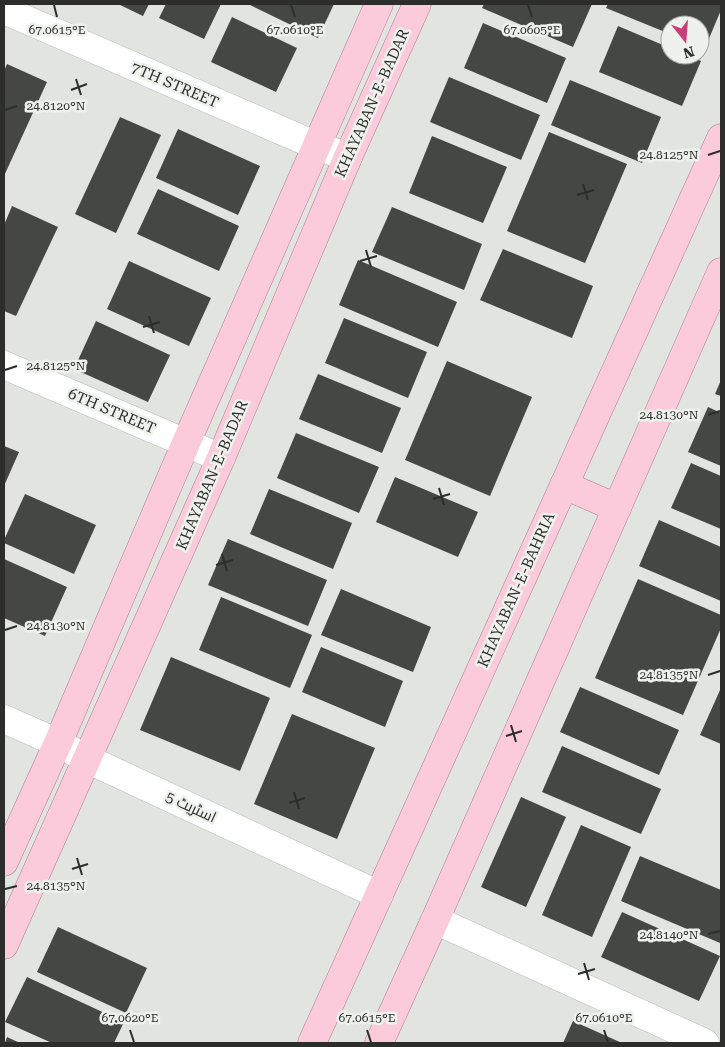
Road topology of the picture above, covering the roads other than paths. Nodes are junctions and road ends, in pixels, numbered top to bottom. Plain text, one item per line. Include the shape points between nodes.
1 (379, 4) edge
2 (417, 4) edge
3 (4, 10) edge
4 (721, 138) edge
5 (317, 146) junction
6 (348, 157) junction
7 (721, 272) edge
8 (4, 364) edge
9 (186, 443) junction
10 (221, 458) junction
11 (564, 485) junction
12 (617, 508) junction
13 (4, 719) edge
14 (58, 743) junction
15 (88, 759) junction
16 (4, 862) edge
17 (378, 895) junction
18 (435, 920) junction
19 (4, 945) edge
20 (312, 1043) edge
21 (379, 1043) edge
22 (705, 1043) edge

1 - 5 main road
2 - 6 main road, KHAYABAN-E-BADAR
3 - 5 street, 7TH STREET
4 - 11 main road, KHAYABAN-E-BAHRIA
5 - 6 street, 7TH STREET
5 - 9 main road
6 - 10 main road, KHAYABAN-E-BADAR
7 - 12 main road
8 - 9 street, 6TH STREET
9 - 10 street, 6TH STREET
9 - 14 main road
10 - 15 main road, KHAYABAN-E-BADAR
11 - 12 main road
11 - 17 main road, KHAYABAN-E-BAHRIA
12 - 18 main road
13 - 14 street, اسٹریٹ 5
14 - 15 street, اسٹریٹ 5
14 - 16 main road
15 - 17 street, اسٹریٹ 5
15 - 19 main road, KHAYABAN-E-BADAR
17 - 20 main road, KHAYABAN-E-BAHRIA
18 - 21 main road
18 - 22 street

